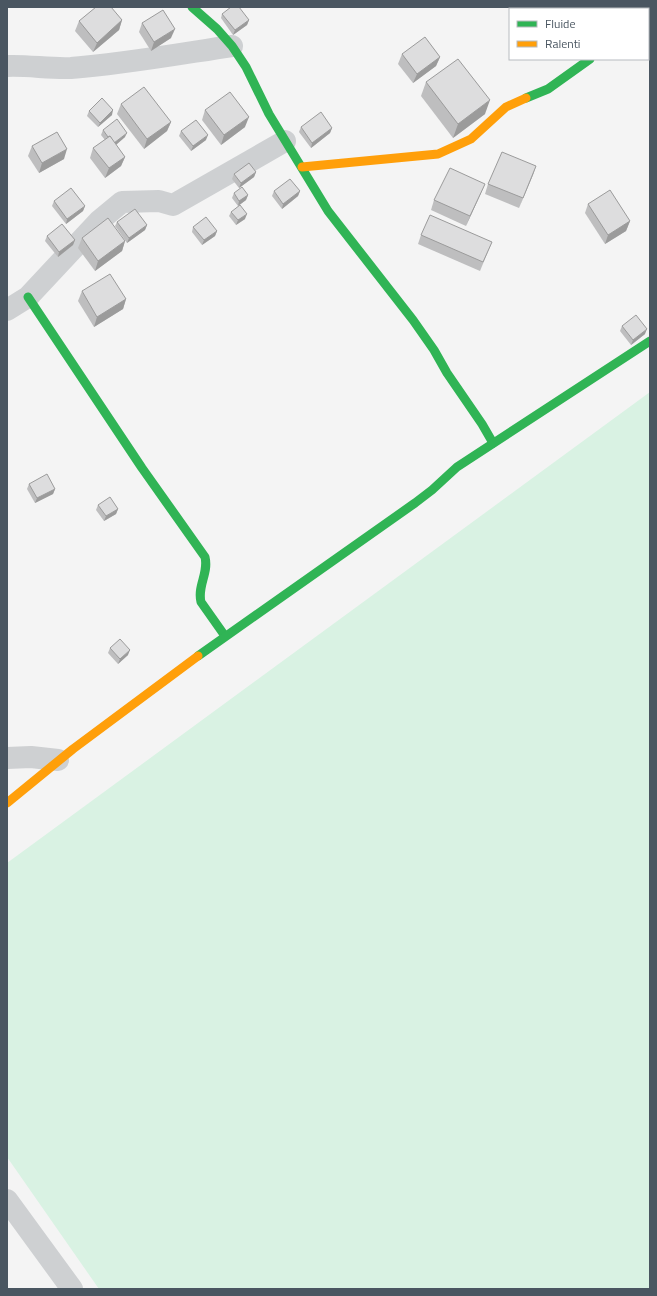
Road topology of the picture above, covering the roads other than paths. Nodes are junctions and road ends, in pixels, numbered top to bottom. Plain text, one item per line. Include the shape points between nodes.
1 (192, 7) edge
2 (232, 46) junction
3 (589, 60) edge
4 (7, 66) edge
5 (285, 141) junction
6 (302, 168) junction
7 (28, 297) junction
8 (7, 310) edge
9 (650, 342) edge
10 (493, 443) junction
11 (225, 636) junction
12 (7, 758) edge
13 (58, 760) junction
14 (7, 803) edge
15 (7, 1200) edge
16 (72, 1289) edge

1 - 2 street
2 - 4 street via 70,68
2 - 5 street
3 - 6 street via 548,89 506,108 471,139 438,154
5 - 6 street
5 - 7 street via 172,205 159,201 122,202 99,221
6 - 10 street via 328,211 434,350
7 - 8 street
7 - 11 street via 205,557 208,567 199,596
9 - 10 street
10 - 11 street via 457,467 432,490 347,552
11 - 13 street
12 - 13 street
13 - 14 street
15 - 16 street

